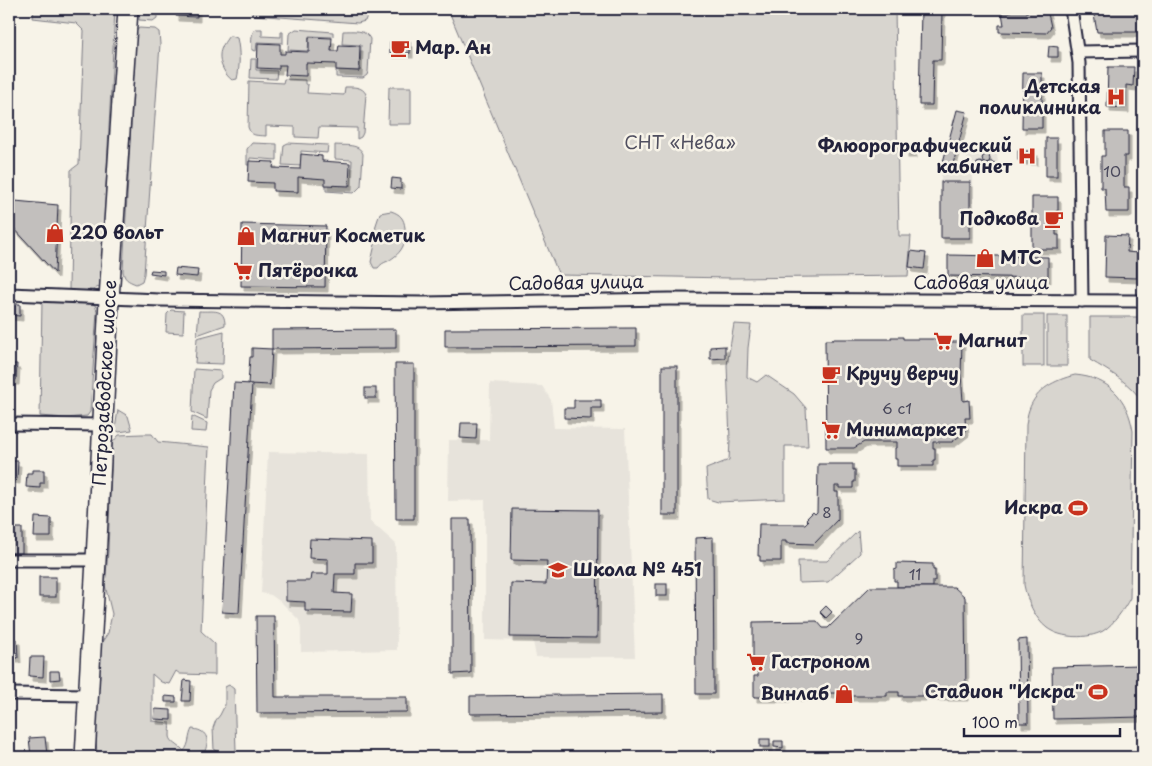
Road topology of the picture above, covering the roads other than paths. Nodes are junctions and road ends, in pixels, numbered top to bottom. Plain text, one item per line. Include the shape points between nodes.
1 (128, 9) edge
2 (1071, 9) edge
3 (1143, 50) edge
4 (1078, 52) junction
5 (9, 294) edge
6 (109, 299) junction
7 (1082, 301) junction
8 (1143, 301) edge
9 (9, 424) edge
10 (103, 424) junction
11 (9, 560) edge
12 (96, 560) junction
13 (9, 694) edge
14 (88, 695) junction
15 (85, 757) edge

1 - 6 main road, Петрозаводское шоссе
2 - 4 street
3 - 4 street
4 - 7 street
5 - 6 street, Садовая улица
6 - 7 street, Садовая улица via 422,303 669,299
6 - 10 main road, Петрозаводское шоссе
7 - 8 street, Садовая улица
9 - 10 street
10 - 12 main road, Петрозаводское шоссе
11 - 12 street
12 - 14 main road, Петрозаводское шоссе
13 - 14 street
14 - 15 main road, Петрозаводское шоссе

